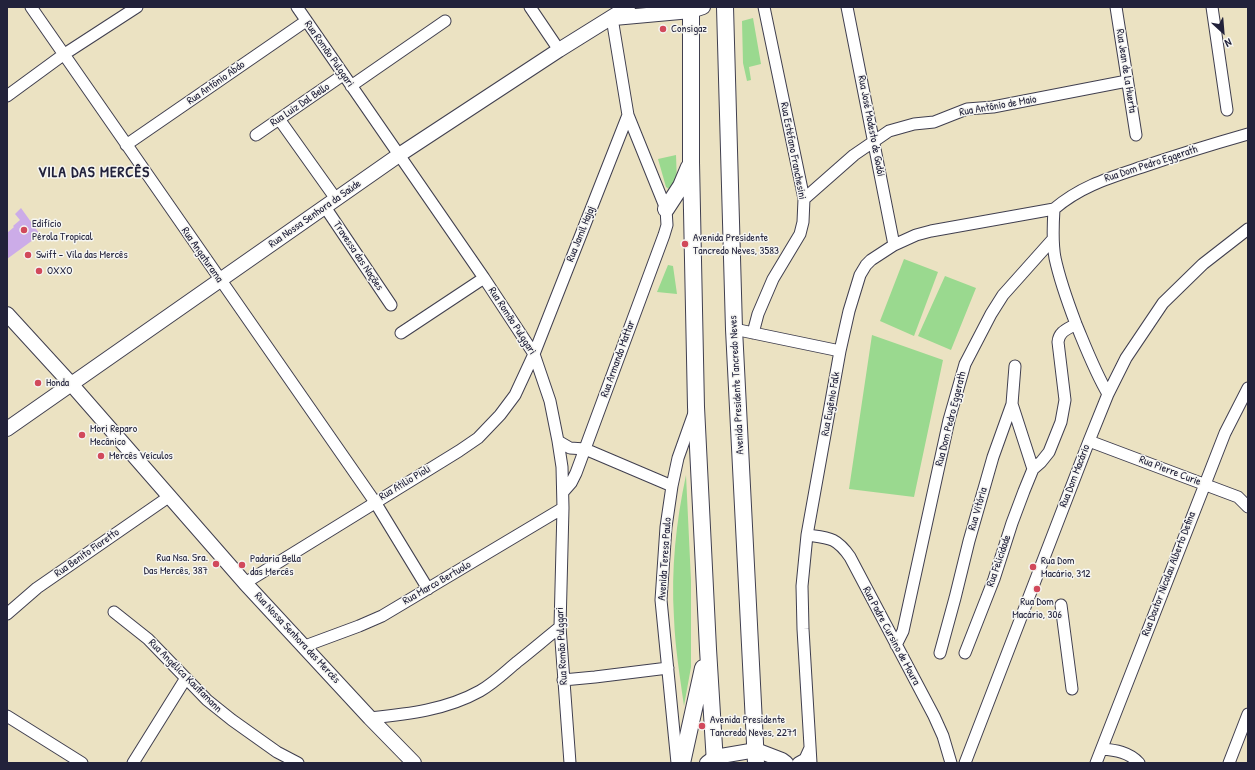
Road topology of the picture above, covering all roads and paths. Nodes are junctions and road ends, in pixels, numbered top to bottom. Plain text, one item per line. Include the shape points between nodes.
1 (31, 7) edge
2 (137, 7) edge
3 (297, 7) edge
4 (530, 7) edge
5 (628, 7) edge
6 (725, 7) edge
7 (764, 7) edge
8 (847, 7) edge
9 (1116, 7) edge
10 (1212, 7) edge
11 (695, 8) edge
12 (612, 18) junction
13 (306, 21) junction
14 (445, 21) dead end
15 (559, 50) junction
16 (63, 55) junction
17 (343, 75) junction
18 (1127, 81) junction
19 (351, 86) junction
20 (7, 96) edge
21 (1227, 110) dead end
22 (628, 115) junction
23 (279, 119) junction
24 (1248, 134) edge
25 (256, 135) dead end
26 (1136, 136) dead end
27 (874, 141) junction
28 (126, 145) junction
29 (399, 155) junction
30 (691, 162) junction
31 (804, 199) junction
32 (330, 203) junction
33 (1054, 209) junction
34 (666, 217) junction
35 (1248, 228) edge
36 (1053, 239) junction
37 (894, 245) junction
38 (484, 278) junction
39 (220, 280) junction
40 (391, 305) dead end
41 (7, 314) edge
42 (1076, 324) junction
43 (734, 329) junction
44 (401, 333) dead end
45 (754, 333) junction
46 (840, 351) junction
47 (534, 354) junction
48 (1015, 366) dead end
49 (72, 384) junction
50 (1248, 388) edge
51 (1108, 394) junction
52 (1012, 404) junction
53 (696, 407) junction
54 (7, 429) edge
55 (558, 441) junction
56 (1089, 441) junction
57 (585, 449) junction
58 (1033, 469) junction
59 (1204, 484) junction
60 (672, 486) junction
61 (564, 491) junction
62 (170, 496) junction
63 (375, 502) junction
64 (1248, 507) edge
65 (563, 508) junction
66 (807, 535) junction
67 (245, 583) junction
68 (428, 589) junction
69 (1061, 605) dead end
70 (114, 612) dead end
71 (7, 614) edge
72 (560, 627) junction
73 (305, 646) junction
74 (896, 646) junction
75 (708, 648) junction
76 (940, 653) dead end
77 (964, 653) dead end
78 (668, 668) junction
79 (186, 678) junction
80 (563, 680) junction
81 (1072, 689) dead end
82 (1248, 714) edge
83 (7, 716) edge
84 (370, 718) junction
85 (810, 745) junction
86 (1102, 749) junction
87 (756, 757) edge
88 (712, 761) edge
89 (788, 762) edge
90 (82, 763) edge
91 (133, 763) edge
92 (298, 763) edge
93 (414, 763) edge
94 (570, 763) edge
95 (677, 763) edge
96 (682, 763) edge
97 (798, 763) edge
98 (812, 763) edge
99 (951, 763) edge
100 (965, 763) edge
101 (1096, 763) edge
102 (1139, 763) edge
103 (1229, 763) edge

1 - 16 street, Rua Angaturama
2 - 16 street
3 - 13 street, Rua Romão Pulggari
4 - 15 street
5 - 12 main road, Rua Nossa Senhora da Saúde
6 - 43 highway, Avenida Presidente Tancredo Neves
7 - 31 street, Rua Estéfano Franchesini
8 - 27 street, Rua José Modesto de Godói
9 - 18 street, Rua Jean de La Huerta
10 - 21 street
11 - 12 main road
11 - 30 highway
12 - 15 main road, Rua Nossa Senhora da Saúde
12 - 22 street
13 - 17 street, Rua Romão Pulggari
13 - 28 street, Rua Antônio Abdo
14 - 19 street
15 - 29 main road, Rua Nossa Senhora da Saúde
16 - 20 street
16 - 28 street, Rua Angaturama
17 - 19 street, Rua Romão Pulggari
17 - 23 street, Rua Luiz Dal Bello
18 - 26 street, Rua Jean de La Huerta
18 - 27 street, Rua Antônio de Maio via 993,107 968,109 934,122 889,131
19 - 29 street, Rua Romão Pulggari
22 - 34 street
22 - 47 street, Rua Jamil Hajaj
23 - 25 street, Rua Luiz Dal Bello
23 - 32 street, Travessa das Nações
24 - 33 street, Rua Dom Pedro Eggerath via 1101,180
27 - 31 street, Rua Antônio de Maio
27 - 37 street, Rua José Modesto de Godói
28 - 39 street, Rua Angaturama
29 - 32 main road, Rua Nossa Senhora da Saúde
29 - 38 street, Rua Romão Pulggari
30 - 34 highway
30 - 53 highway
31 - 45 street, Rua Estéfano Franchesini via 800,234 773,278 758,314
32 - 39 main road, Rua Nossa Senhora da Saúde
32 - 40 street, Travessa das Nações
33 - 36 street
33 - 37 street, Rua Eugênio Falk via 931,231
34 - 57 street, Rua Armando Mattar via 664,236
35 - 51 street, Rua Dom Macário via 1203,264 1163,303 1126,358
36 - 42 street via 1061,280
36 - 74 street, Rua Dom Pedro Eggerath via 1003,295 965,364 948,420 903,631
37 - 46 street, Rua Eugênio Falk via 866,265 860,275
38 - 44 street
38 - 47 street, Rua Romão Pulggari
39 - 49 main road, Rua Nossa Senhora da Saúde
39 - 63 street, Rua Angaturama
41 - 49 main road, Rua Nossa Senhora das Mercês
42 - 51 street via 1098,377
42 - 58 street, Rua Felicidade via 1061,333 1058,342 1065,400 1061,422 1049,452
43 - 45 street
43 - 87 highway, Avenida Presidente Tancredo Neves
45 - 46 street
46 - 66 street, Rua Eugênio Falk
47 - 55 street, Rua Romão Pulggari via 550,401
47 - 63 street, Rua Atilio Pioli via 515,395 478,438
48 - 52 street, Rua Vitória
49 - 54 main road, Rua Nossa Senhora da Saúde
49 - 62 main road, Rua Nossa Senhora das Mercês
50 - 59 street, Rua Doutor Nicolau Alberto Defina via 1225,433
51 - 56 street, Rua Dom Macário
52 - 58 street
52 - 76 street, Rua Vitória via 969,540
53 - 60 street, Avenida Teresa Paulo via 678,458
53 - 75 highway
55 - 57 street via 570,448
55 - 61 street, Rua Romão Pulggari
56 - 59 street, Rua Pierre Curie
56 - 100 street, Rua Dom Macário
57 - 60 street
57 - 61 street, Rua Armando Mattar via 576,473
58 - 77 street, Rua Felicidade
59 - 64 street, Rua Pierre Curie via 1238,498
59 - 86 street, Rua Doutor Nicolau Alberto Defina
60 - 78 street, Avenida Teresa Paulo via 666,527 661,600
61 - 65 street, Rua Romão Pulggari
62 - 67 main road, Rua Nossa Senhora das Mercês
62 - 71 street, Rua Benito Fioretto via 37,588
63 - 67 street, Rua Atilio Pioli
63 - 68 street, Rua Angaturama
65 - 68 street, Rua Marco Bertuolo
65 - 72 street, Rua Romão Pulggari
66 - 74 street, Rua Padre Cursino de Moura via 836,541 844,548
66 - 85 street, Rua Eugênio Falk via 802,605
67 - 73 main road, Rua Nossa Senhora das Mercês
68 - 73 street, Rua Marco Bertuolo via 382,616
69 - 81 street
70 - 79 street, Rua Angélica Kauffamann via 148,638
72 - 80 street, Rua Romão Pulggari
72 - 84 street via 499,678 465,698 436,709
73 - 84 main road, Rua Nossa Senhora das Mercês
74 - 99 street, Rua Padre Cursino de Moura via 943,736
75 - 88 highway
75 - 96 highway
78 - 80 street
78 - 95 street, Avenida Teresa Paulo
79 - 91 street
79 - 92 street, Rua Angélica Kauffamann via 207,700 232,720 276,752
80 - 94 street, Rua Romão Pulggari
82 - 103 street
83 - 90 street
84 - 93 main road, Rua Nossa Senhora das Mercês
85 - 97 street via 807,756
85 - 98 street, Rua Eugênio Falk
86 - 101 street, Rua Doutor Nicolau Alberto Defina
86 - 102 street via 1131,756
87 - 88 main road
87 - 89 main road

